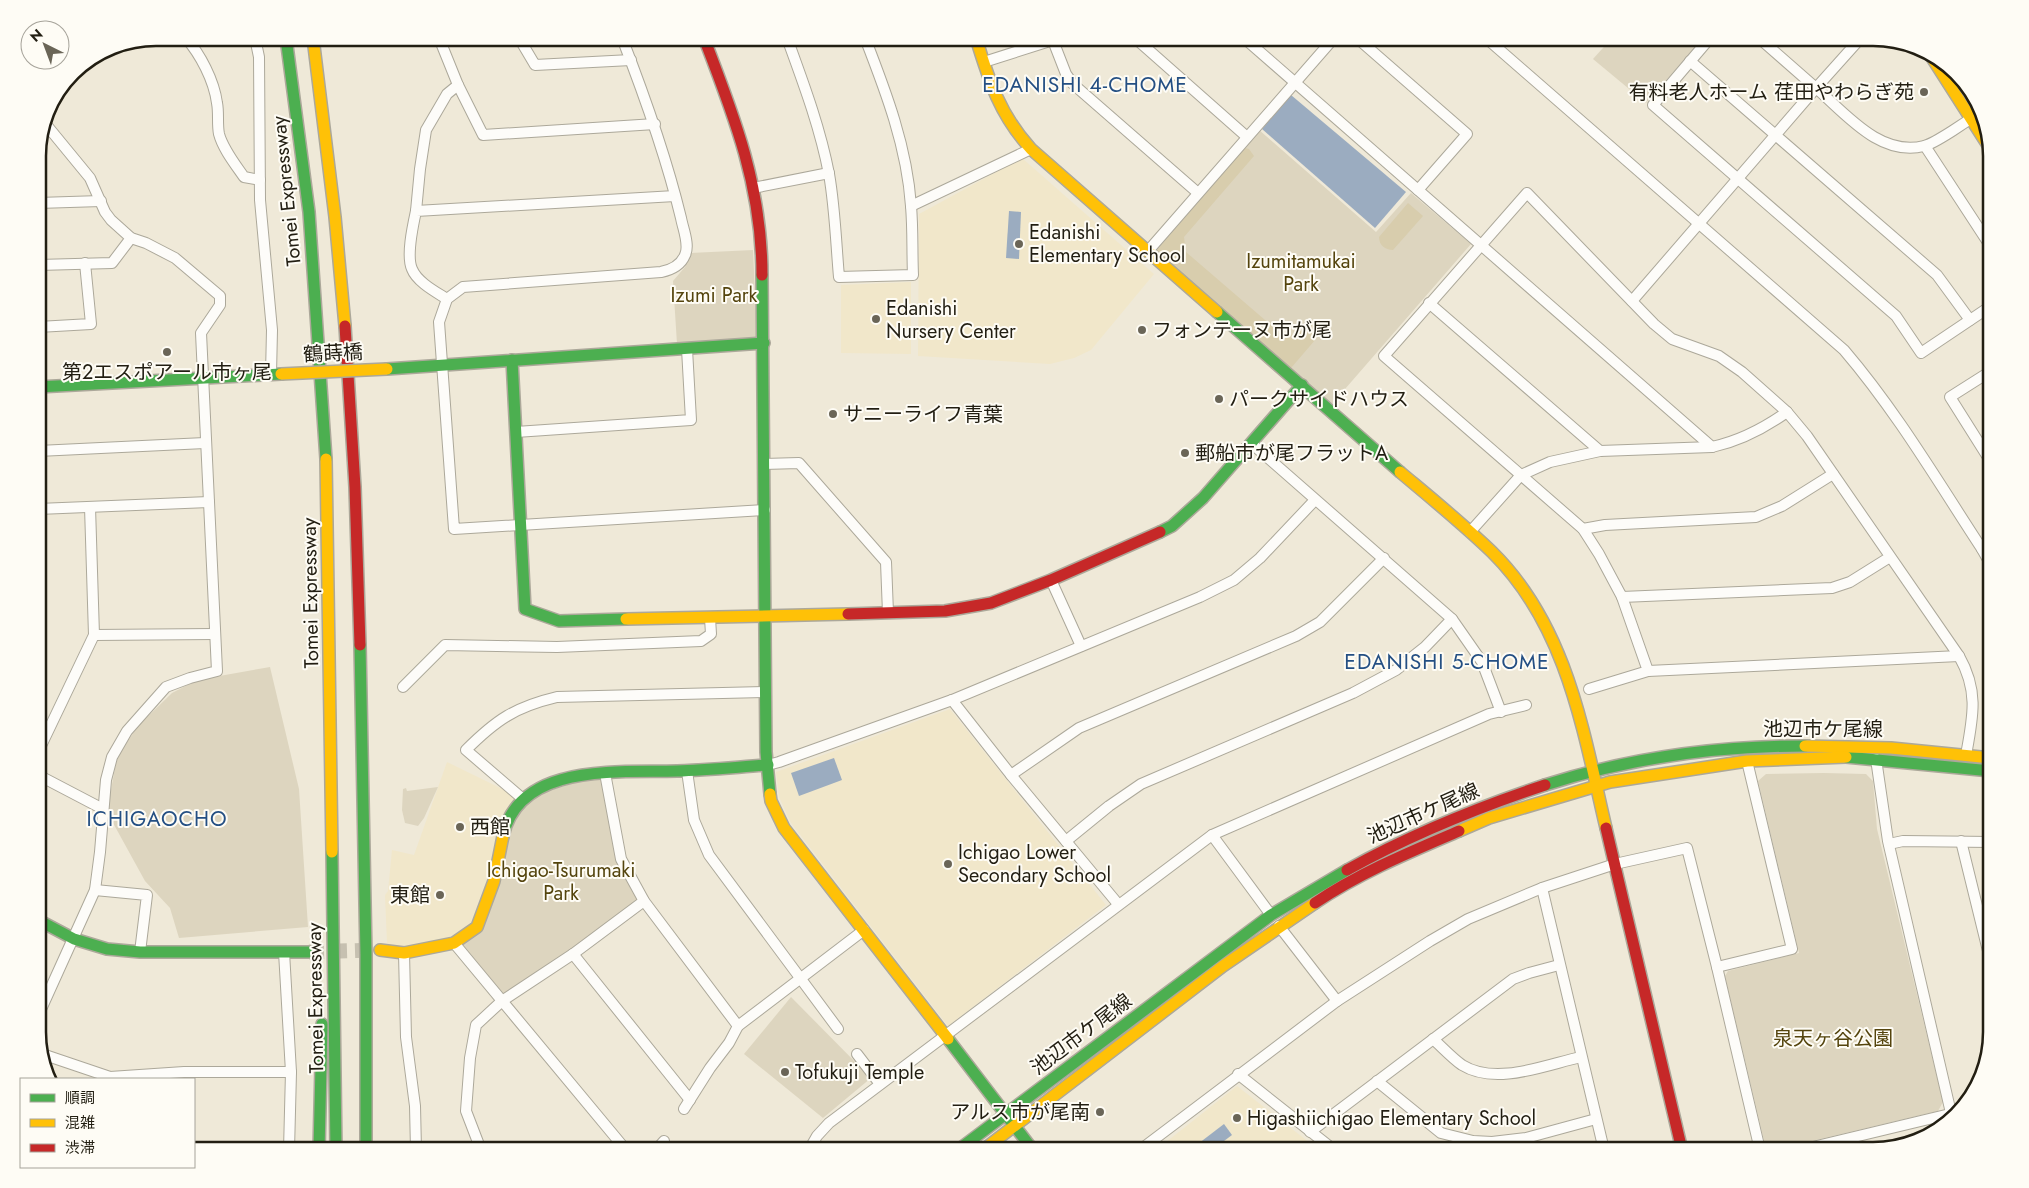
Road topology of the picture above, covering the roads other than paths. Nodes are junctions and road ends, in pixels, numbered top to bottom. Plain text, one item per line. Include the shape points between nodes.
1 (193, 46) edge
2 (257, 46) edge
3 (287, 46) edge
4 (314, 46) edge
5 (442, 46) edge
6 (524, 46) edge
7 (625, 46) edge
8 (707, 46) edge
9 (790, 46) edge
10 (868, 46) edge
11 (979, 46) edge
12 (1031, 46) edge
13 (1055, 46) edge
14 (1144, 46) edge
15 (1253, 46) edge
16 (1327, 46) edge
17 (1365, 46) edge
18 (1495, 46) edge
19 (1703, 46) edge
20 (1768, 46) edge
21 (1854, 46) edge
22 (631, 60) junction
23 (1690, 61) junction
24 (984, 62) junction
25 (1944, 72) edge
26 (1295, 82) junction
27 (458, 85) junction
28 (1816, 88) junction
29 (1973, 112) edge
30 (1975, 117) edge
31 (655, 124) junction
32 (50, 129) edge
33 (1774, 135) junction
34 (1246, 137) junction
35 (1925, 146) junction
36 (1031, 149) junction
37 (829, 173) junction
38 (1736, 178) junction
39 (260, 180) junction
40 (753, 188) junction
41 (1418, 190) junction
42 (1198, 194) junction
43 (675, 196) junction
44 (101, 201) junction
45 (46, 203) edge
46 (911, 206) junction
47 (416, 211) junction
48 (1699, 223) junction
49 (1983, 235) edge
50 (131, 238) junction
51 (1481, 245) junction
52 (1148, 251) junction
53 (85, 263) junction
54 (46, 265) edge
55 (447, 299) junction
56 (1632, 301) junction
57 (1429, 303) junction
58 (1983, 311) edge
59 (1970, 320) junction
60 (46, 327) edge
61 (764, 344) junction
62 (687, 349) junction
63 (512, 360) junction
64 (442, 365) junction
65 (276, 374) junction
66 (1983, 376) edge
67 (203, 379) junction
68 (1302, 385) junction
69 (46, 387) edge
70 (1787, 412) junction
71 (516, 432) junction
72 (205, 443) junction
73 (1251, 443) junction
74 (1712, 447) junction
75 (1983, 449) edge
76 (46, 451) edge
77 (1600, 452) junction
78 (764, 464) junction
79 (1833, 474) junction
80 (1521, 475) junction
81 (1315, 500) junction
82 (209, 502) junction
83 (90, 507) junction
84 (46, 510) edge
85 (765, 510) junction
86 (521, 525) junction
87 (1583, 529) junction
88 (1470, 532) junction
89 (1983, 544) edge
90 (1384, 558) junction
91 (1890, 558) junction
92 (1051, 580) junction
93 (1622, 597) junction
94 (888, 613) junction
95 (766, 616) junction
96 (710, 618) junction
97 (1452, 619) junction
98 (214, 634) junction
99 (94, 635) junction
100 (1081, 646) junction
101 (1959, 656) junction
102 (1648, 671) junction
103 (403, 686) dead end
104 (1589, 689) dead end
105 (766, 692) junction
106 (952, 700) junction
107 (1526, 705) dead end
108 (1500, 712) junction
109 (46, 735) edge
110 (1966, 755) junction
111 (1983, 757) edge
112 (1876, 759) junction
113 (1747, 761) junction
114 (768, 765) junction
115 (1983, 770) edge
116 (687, 771) junction
117 (1593, 771) junction
118 (605, 772) junction
119 (1011, 775) junction
120 (46, 779) edge
121 (1596, 786) junction
122 (523, 800) junction
123 (103, 809) junction
124 (1212, 835) junction
125 (1066, 841) junction
126 (1961, 841) junction
127 (1983, 842) edge
128 (1889, 844) junction
129 (331, 852) junction
130 (1615, 864) junction
131 (1542, 888) junction
132 (95, 890) junction
133 (644, 901) junction
134 (1118, 904) junction
135 (1983, 913) edge
136 (1980, 914) junction
137 (1271, 915) junction
138 (46, 924) edge
139 (1279, 926) junction
140 (1983, 926) edge
141 (864, 930) junction
142 (74, 939) junction
143 (454, 943) junction
144 (380, 950) tunnel mouth
145 (140, 952) junction
146 (284, 952) junction
147 (309, 952) tunnel mouth
148 (404, 952) junction
149 (573, 954) junction
150 (1559, 965) junction
151 (1717, 967) junction
152 (799, 977) junction
153 (46, 999) edge
154 (502, 1001) junction
155 (1337, 1001) junction
156 (738, 1026) junction
157 (368, 1028) junction
158 (838, 1029) dead end
159 (946, 1036) junction
160 (1433, 1039) junction
161 (857, 1054) dead end
162 (49, 1056) edge
163 (1581, 1057) junction
164 (291, 1072) junction
165 (1238, 1074) junction
166 (110, 1078) edge
167 (1377, 1081) junction
168 (880, 1084) junction
169 (690, 1100) junction
170 (684, 1109) dead end
171 (1952, 1109) edge
172 (1006, 1114) junction
173 (1945, 1115) edge
174 (1596, 1119) junction
175 (1015, 1126) junction
176 (1310, 1132) junction
177 (289, 1142) edge
178 (319, 1142) edge
179 (336, 1142) edge
180 (366, 1142) edge
181 (375, 1142) edge
182 (416, 1142) edge
183 (478, 1142) edge
184 (619, 1142) edge
185 (814, 1142) edge
186 (969, 1142) edge
187 (994, 1142) edge
188 (1027, 1142) edge
189 (1150, 1142) edge
190 (1323, 1142) edge
191 (1602, 1142) edge
192 (1680, 1142) edge
193 (1758, 1142) edge
194 (1833, 1142) edge

1 - 39 street via 211,81 217,101 219,134 226,149 244,177
2 - 39 street
3 - 129 main road, Tomei Expressway via 309,212 327,475
4 - 157 main road via 334,211 353,465 361,655
5 - 27 street
6 - 22 street via 535,65
7 - 22 street
8 - 40 main road via 732,111
9 - 37 street via 810,101
10 - 46 street via 890,103 905,162
11 - 24 main road
12 - 24 street
13 - 42 street via 1073,84
14 - 34 street
15 - 26 street
16 - 26 street
17 - 41 street via 1467,134
18 - 48 street
19 - 23 street
20 - 28 street
21 - 28 street
22 - 31 street
23 - 33 street
23 - 38 street via 1653,105
24 - 36 main road via 1003,114
25 - 29 main road
26 - 34 street
26 - 41 street
27 - 31 street via 483,135
27 - 47 street via 447,94 426,130
28 - 33 street
28 - 35 street via 1874,138 1905,149
30 - 35 street
31 - 43 street
32 - 44 street via 90,178
33 - 38 street
33 - 59 street via 1937,275
34 - 42 street
35 - 49 street
36 - 46 street
36 - 52 main road
37 - 40 street
37 - 46 street via 839,277 913,275
38 - 48 street
38 - 59 street via 1896,316 1921,353
39 - 65 street
40 - 61 main road via 762,250
41 - 51 street
42 - 52 street
43 - 47 street
43 - 55 street via 687,247 685,256 672,270 463,286
44 - 45 street
44 - 50 street via 111,220
47 - 55 street via 410,241 411,269 428,288
48 - 56 street
48 - 89 street via 1855,363 1899,420
50 - 53 street via 112,263
50 - 67 street via 175,258 220,296 220,305 201,333
51 - 56 street via 1527,193
51 - 57 street
51 - 74 street
52 - 68 main road
53 - 54 street
53 - 60 street via 92,324
55 - 64 street via 439,322
56 - 70 street via 1672,338 1719,356
57 - 77 street
57 - 80 street via 1384,356
58 - 59 street
61 - 62 main road, 鶴蒔橋
61 - 78 main road
62 - 63 main road, 鶴蒔橋
62 - 71 street via 690,420
63 - 64 main road, 鶴蒔橋
63 - 71 main road
64 - 65 main road, 鶴蒔橋, bridge
64 - 86 street via 454,530
65 - 67 main road, 鶴蒔橋
66 - 75 street via 1950,397
67 - 69 main road, 鶴蒔橋
67 - 72 street
68 - 73 main road
68 - 88 main road
70 - 74 street via 1750,435
70 - 79 street
71 - 86 main road
72 - 76 street
72 - 82 street
73 - 81 street
73 - 92 main road via 1203,498 1172,526
74 - 77 street
77 - 80 street via 1550,462
78 - 85 main road
78 - 94 street via 799,463 886,562
79 - 87 street via 1782,506 1756,517
79 - 91 street
80 - 87 street
80 - 88 street
81 - 90 street
81 - 100 street via 1260,558 1234,580
82 - 83 street
82 - 98 street
83 - 84 street
83 - 99 street
85 - 86 street
85 - 95 main road
86 - 96 main road via 525,609 558,621
87 - 93 street
88 - 117 main road via 1511,573 1541,614 1562,657
90 - 97 street
90 - 119 street via 1320,622 1304,632 1078,728
91 - 93 street via 1850,582 1832,588
91 - 101 street
92 - 94 main road via 990,603 945,611
92 - 100 street
93 - 102 street
94 - 95 main road
95 - 96 main road
95 - 105 main road
96 - 103 street via 711,634 701,641 557,647 445,645
97 - 108 street via 1482,662
97 - 125 street via 1396,670 1353,693 1141,784
98 - 99 street
98 - 123 street via 217,671 166,687 127,731 112,757
99 - 109 street
100 - 106 street
101 - 102 street
101 - 110 street via 1966,668 1974,706
102 - 104 street
105 - 114 main road
105 - 122 street via 557,697 509,713 466,750
106 - 114 street
106 - 119 street
107 - 108 street
108 - 124 street
110 - 111 main road, 池辺市ケ尾線
110 - 117 main road, 池辺市ケ尾線 via 1864,745 1806,745 1677,755
112 - 113 main road, 池辺市ケ尾線 via 1841,757
112 - 115 main road, 池辺市ケ尾線
112 - 128 street
113 - 121 main road, 池辺市ケ尾線
113 - 151 street via 1792,949
114 - 116 main road
114 - 141 main road via 771,801 784,828
116 - 118 main road
116 - 152 street via 694,820 709,856
117 - 121 main road
117 - 137 main road, 池辺市ケ尾線 via 1488,804 1392,845
118 - 122 main road via 561,779
118 - 133 street via 622,859
119 - 125 street
120 - 123 street
121 - 130 main road
121 - 139 main road, 池辺市ケ尾線 via 1489,818 1395,859 1332,891
122 - 143 main road via 510,815 494,881 477,927
123 - 132 street
124 - 134 street
124 - 137 street
125 - 134 street
126 - 127 street
126 - 128 street
126 - 136 street
128 - 171 street
129 - 178 main road via 322,1010
129 - 179 main road, Tomei Expressway
130 - 131 street
130 - 151 street via 1687,848
130 - 192 main road
131 - 150 street
131 - 155 street via 1468,919
132 - 142 street
132 - 145 street via 147,895
133 - 149 street
133 - 156 street
134 - 159 street
135 - 136 street
136 - 140 street
137 - 172 main road, 池辺市ケ尾線
138 - 142 main road
139 - 155 street
139 - 175 main road, 池辺市ケ尾線
141 - 152 street
141 - 159 main road
142 - 145 main road via 107,949
142 - 153 street
143 - 148 main road
143 - 154 street
144 - 148 main road
145 - 146 main road
146 - 147 main road
146 - 164 street
148 - 182 street via 406,1037 415,1106
149 - 154 street
149 - 169 street
150 - 160 street via 1514,979
150 - 163 street
151 - 193 street
152 - 156 street
152 - 158 street
154 - 183 street via 476,1025 470,1058 466,1111
154 - 184 street
155 - 165 street
156 - 169 street
157 - 180 main road
157 - 181 main road
159 - 168 street
159 - 172 main road
160 - 163 street via 1461,1064 1478,1072 1508,1074
160 - 167 street
161 - 168 street
162 - 166 street
163 - 174 street
164 - 166 street via 184,1072
164 - 177 street
165 - 176 street
165 - 189 street
167 - 174 street via 1441,1133 1473,1140 1492,1142 1526,1138
167 - 176 street
168 - 185 street via 830,1123
169 - 170 street
172 - 175 main road
172 - 186 main road, 池辺市ケ尾線
173 - 194 street
174 - 191 street
175 - 187 main road, 池辺市ケ尾線
175 - 188 main road
176 - 190 street

